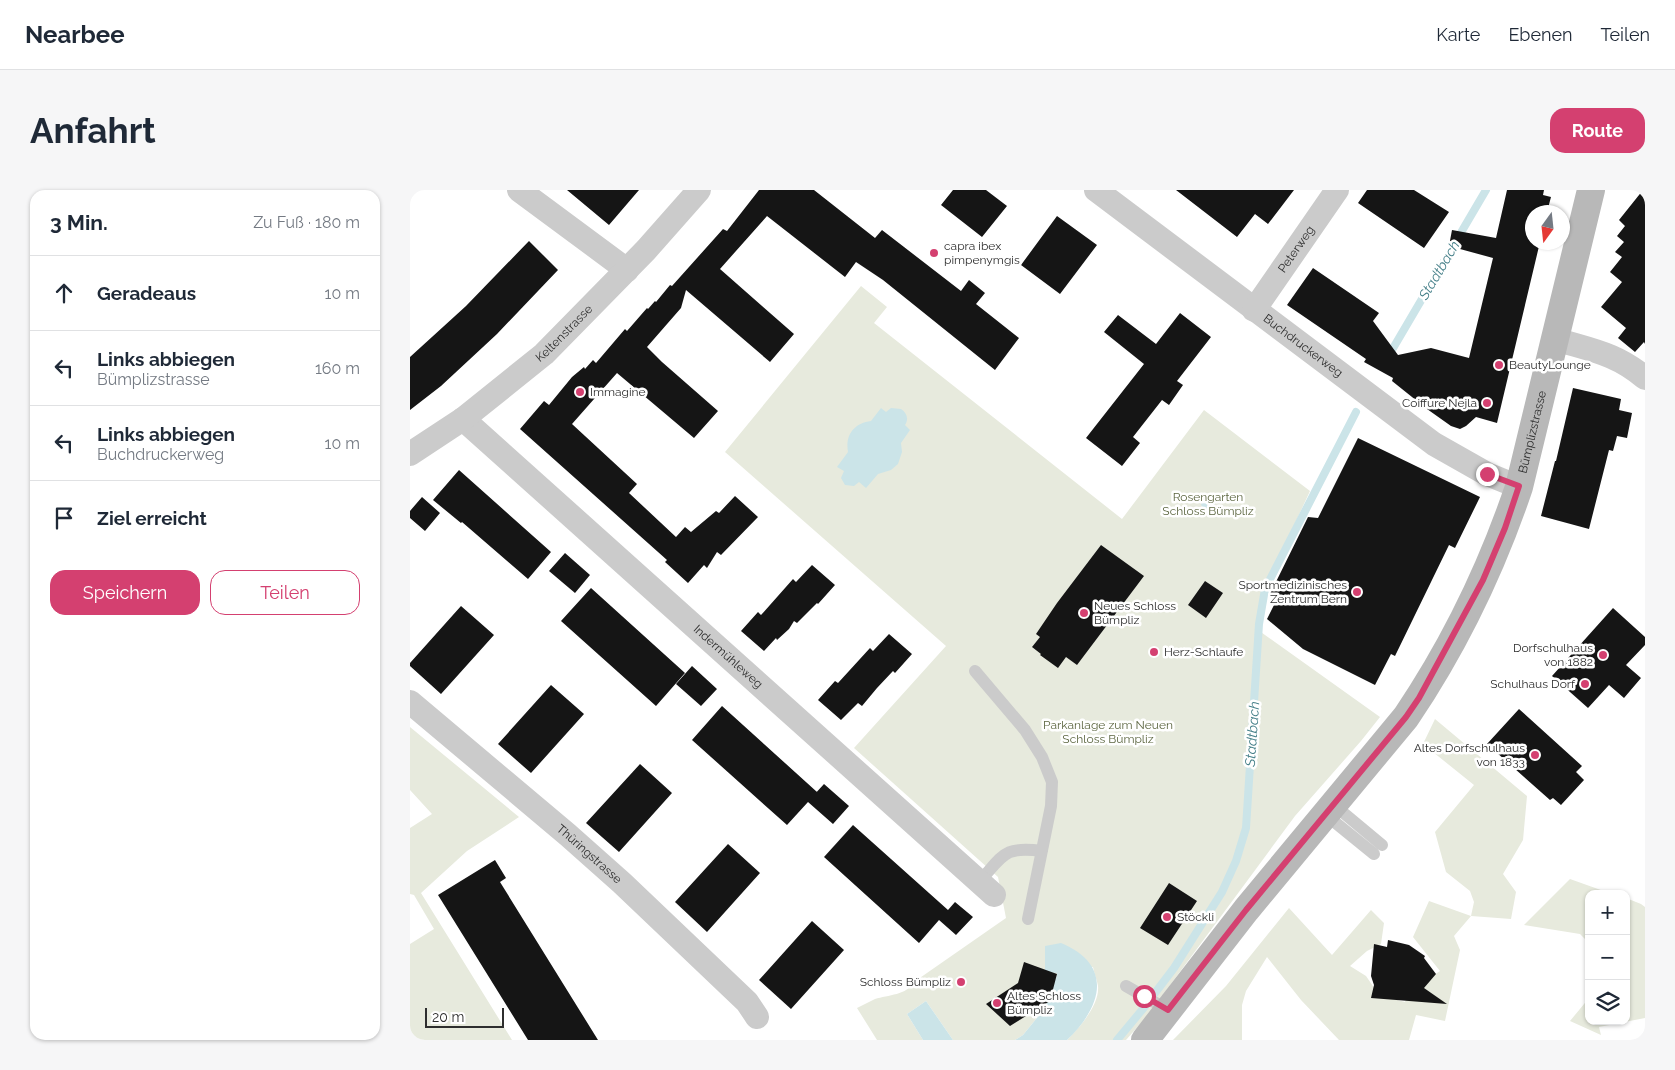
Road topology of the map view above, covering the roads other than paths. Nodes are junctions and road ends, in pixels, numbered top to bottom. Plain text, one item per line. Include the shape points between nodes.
1 (518, 190) edge
2 (700, 190) edge
3 (1096, 190) edge
4 (1337, 190) edge
5 (1591, 190) edge
6 (627, 270) junction
7 (1254, 310) junction
8 (1555, 339) junction
9 (1645, 378) edge
10 (463, 419) junction
11 (410, 454) edge
12 (1519, 486) junction
13 (975, 671) dead end
14 (410, 702) edge
15 (1330, 810) junction
16 (1378, 849) dead end
17 (1042, 851) junction
18 (986, 888) joint
19 (1028, 919) dead end
20 (1126, 986) dead end
21 (1163, 1007) junction
22 (757, 1017) dead end
23 (1145, 1040) edge

1 - 6 street
2 - 6 street, Keltenstrasse
3 - 7 street, Buchdruckerweg
4 - 7 street, Peterweg
5 - 8 street, Bümplizstrasse
6 - 10 street, Keltenstrasse via 544,354
7 - 12 street, Buchdruckerweg via 1434,444 1487,474
8 - 9 street via 1613,356
8 - 12 street, Bümplizstrasse
10 - 11 street, Keltenstrasse
10 - 18 street, Indermühleweg
12 - 15 street, Bümplizstrasse via 1483,580 1419,698
13 - 17 lane via 1025,730 1048,771 1053,796
14 - 22 street, Thüringstrasse via 622,883 747,1002
15 - 16 lane
15 - 21 street, Bümplizstrasse
17 - 18 lane via 1024,849 1008,852
17 - 19 lane
20 - 21 lane
21 - 23 street, Bümplizstrasse

